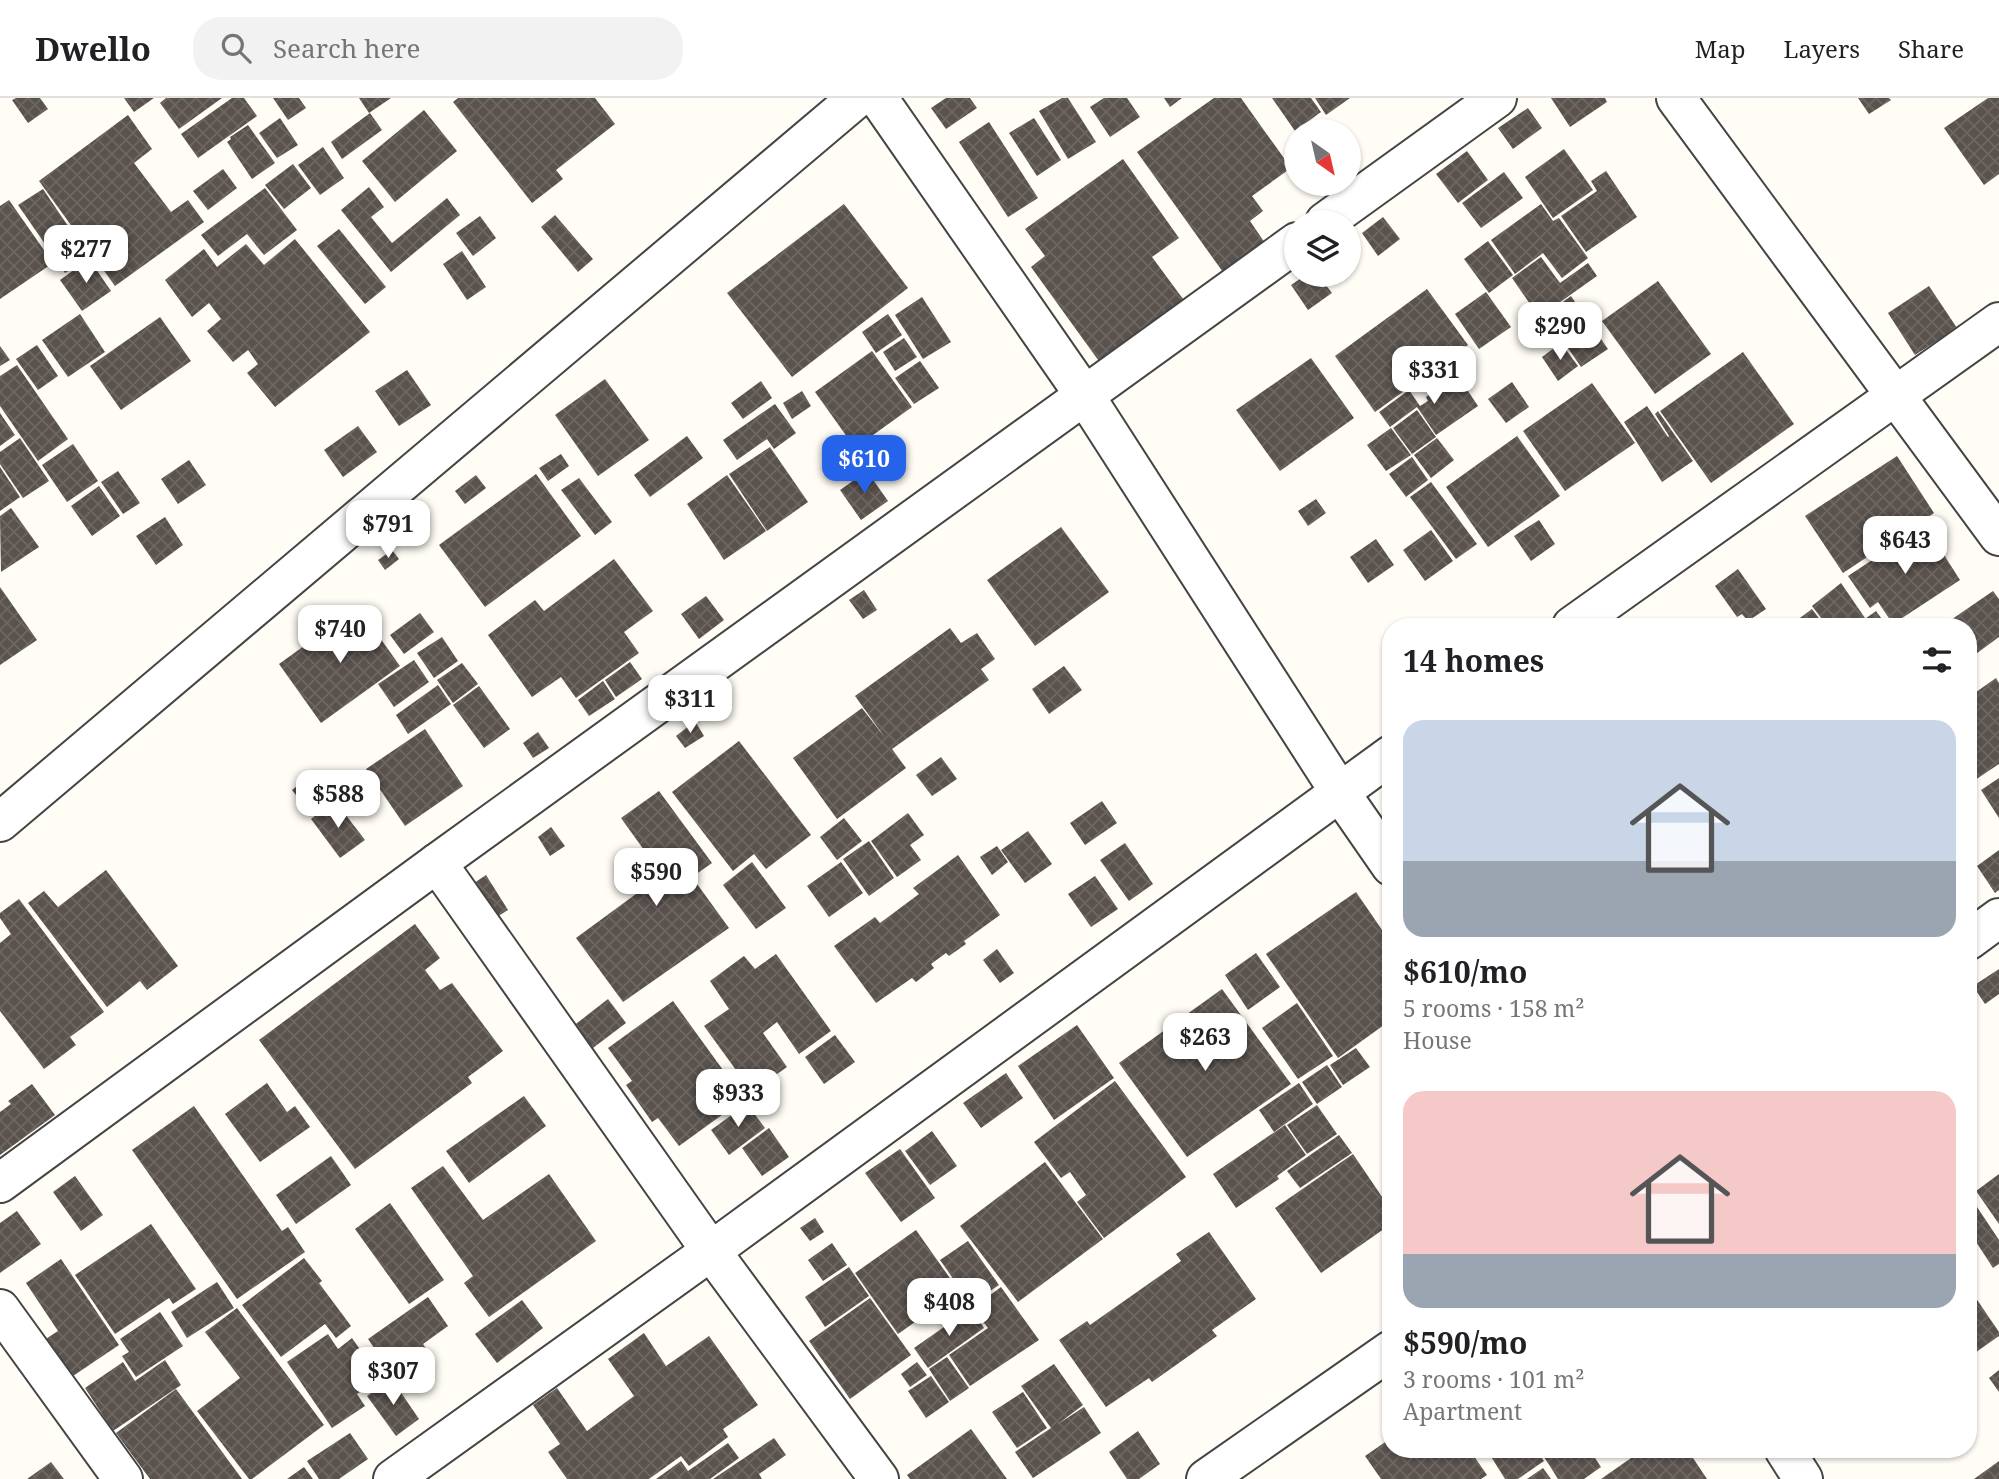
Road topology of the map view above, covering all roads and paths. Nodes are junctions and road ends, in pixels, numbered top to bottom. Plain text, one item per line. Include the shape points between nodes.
1 (857, 98) edge
2 (878, 98) edge
3 (1497, 98) edge
4 (1675, 98) edge
5 (1342, 210) edge
6 (1284, 251) edge
7 (1999, 322) edge
8 (1085, 396) junction
9 (1896, 396) junction
10 (1999, 536) edge
11 (1583, 618) edge
12 (1382, 761) edge
13 (1339, 791) junction
14 (0, 822) edge
15 (1382, 853) edge
16 (437, 863) junction
17 (1999, 918) edge
18 (1977, 934) edge
19 (0, 1183) edge
20 (710, 1251) junction
21 (0, 1309) edge
22 (1382, 1356) edge
23 (1790, 1458) edge
24 (123, 1479) edge
25 (393, 1479) edge
26 (879, 1479) edge
27 (1206, 1479) edge
28 (1803, 1479) edge

1 - 14 street
2 - 8 street
3 - 5 street
4 - 9 street
6 - 8 street
7 - 9 street
8 - 13 street
8 - 16 street
9 - 10 street
9 - 11 street
12 - 13 street
13 - 15 street
13 - 20 street
16 - 19 street
16 - 20 street
17 - 18 street
20 - 25 street
20 - 26 street
21 - 24 street
22 - 27 street
23 - 28 street

